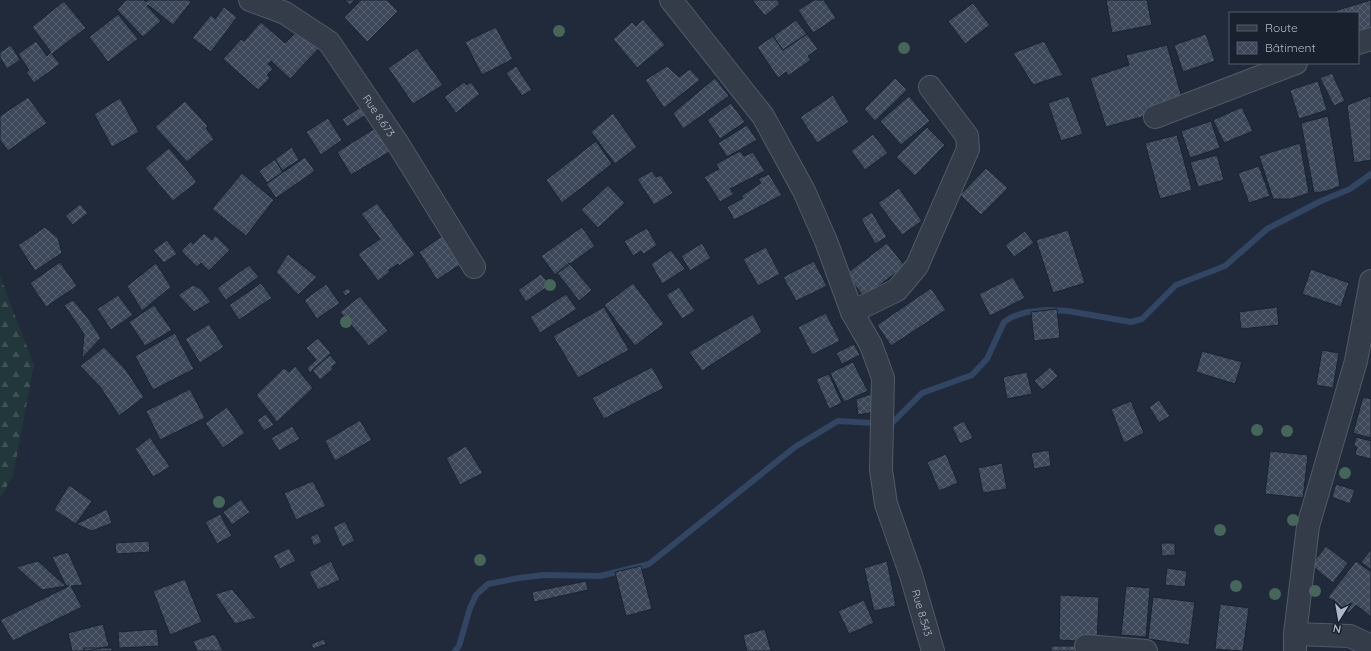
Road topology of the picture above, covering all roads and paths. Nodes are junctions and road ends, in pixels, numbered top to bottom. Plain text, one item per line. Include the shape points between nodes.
1 (250, 0) edge
2 (671, 0) edge
3 (1371, 38) edge
4 (1359, 43) edge
5 (1293, 64) edge
6 (930, 87) dead end
7 (1155, 117) dead end
8 (474, 268) dead end
9 (1371, 281) edge
10 (852, 312) junction
11 (1295, 642) edge
12 (1086, 646) dead end
13 (1371, 646) edge
14 (933, 651) edge
15 (1146, 651) edge

1 - 8 street, Rue 8.673 via 285,13 329,42 398,144
2 - 10 street, Rue 8.543 via 763,116 804,191 826,241
3 - 4 street
5 - 7 street
6 - 10 street via 967,136 968,149 917,266 909,278 897,290
9 - 11 street via 1356,361 1308,526
10 - 14 street, Rue 8.543 via 871,345 883,378 881,470 886,504 911,575
11 - 13 street via 1350,636
12 - 15 street

